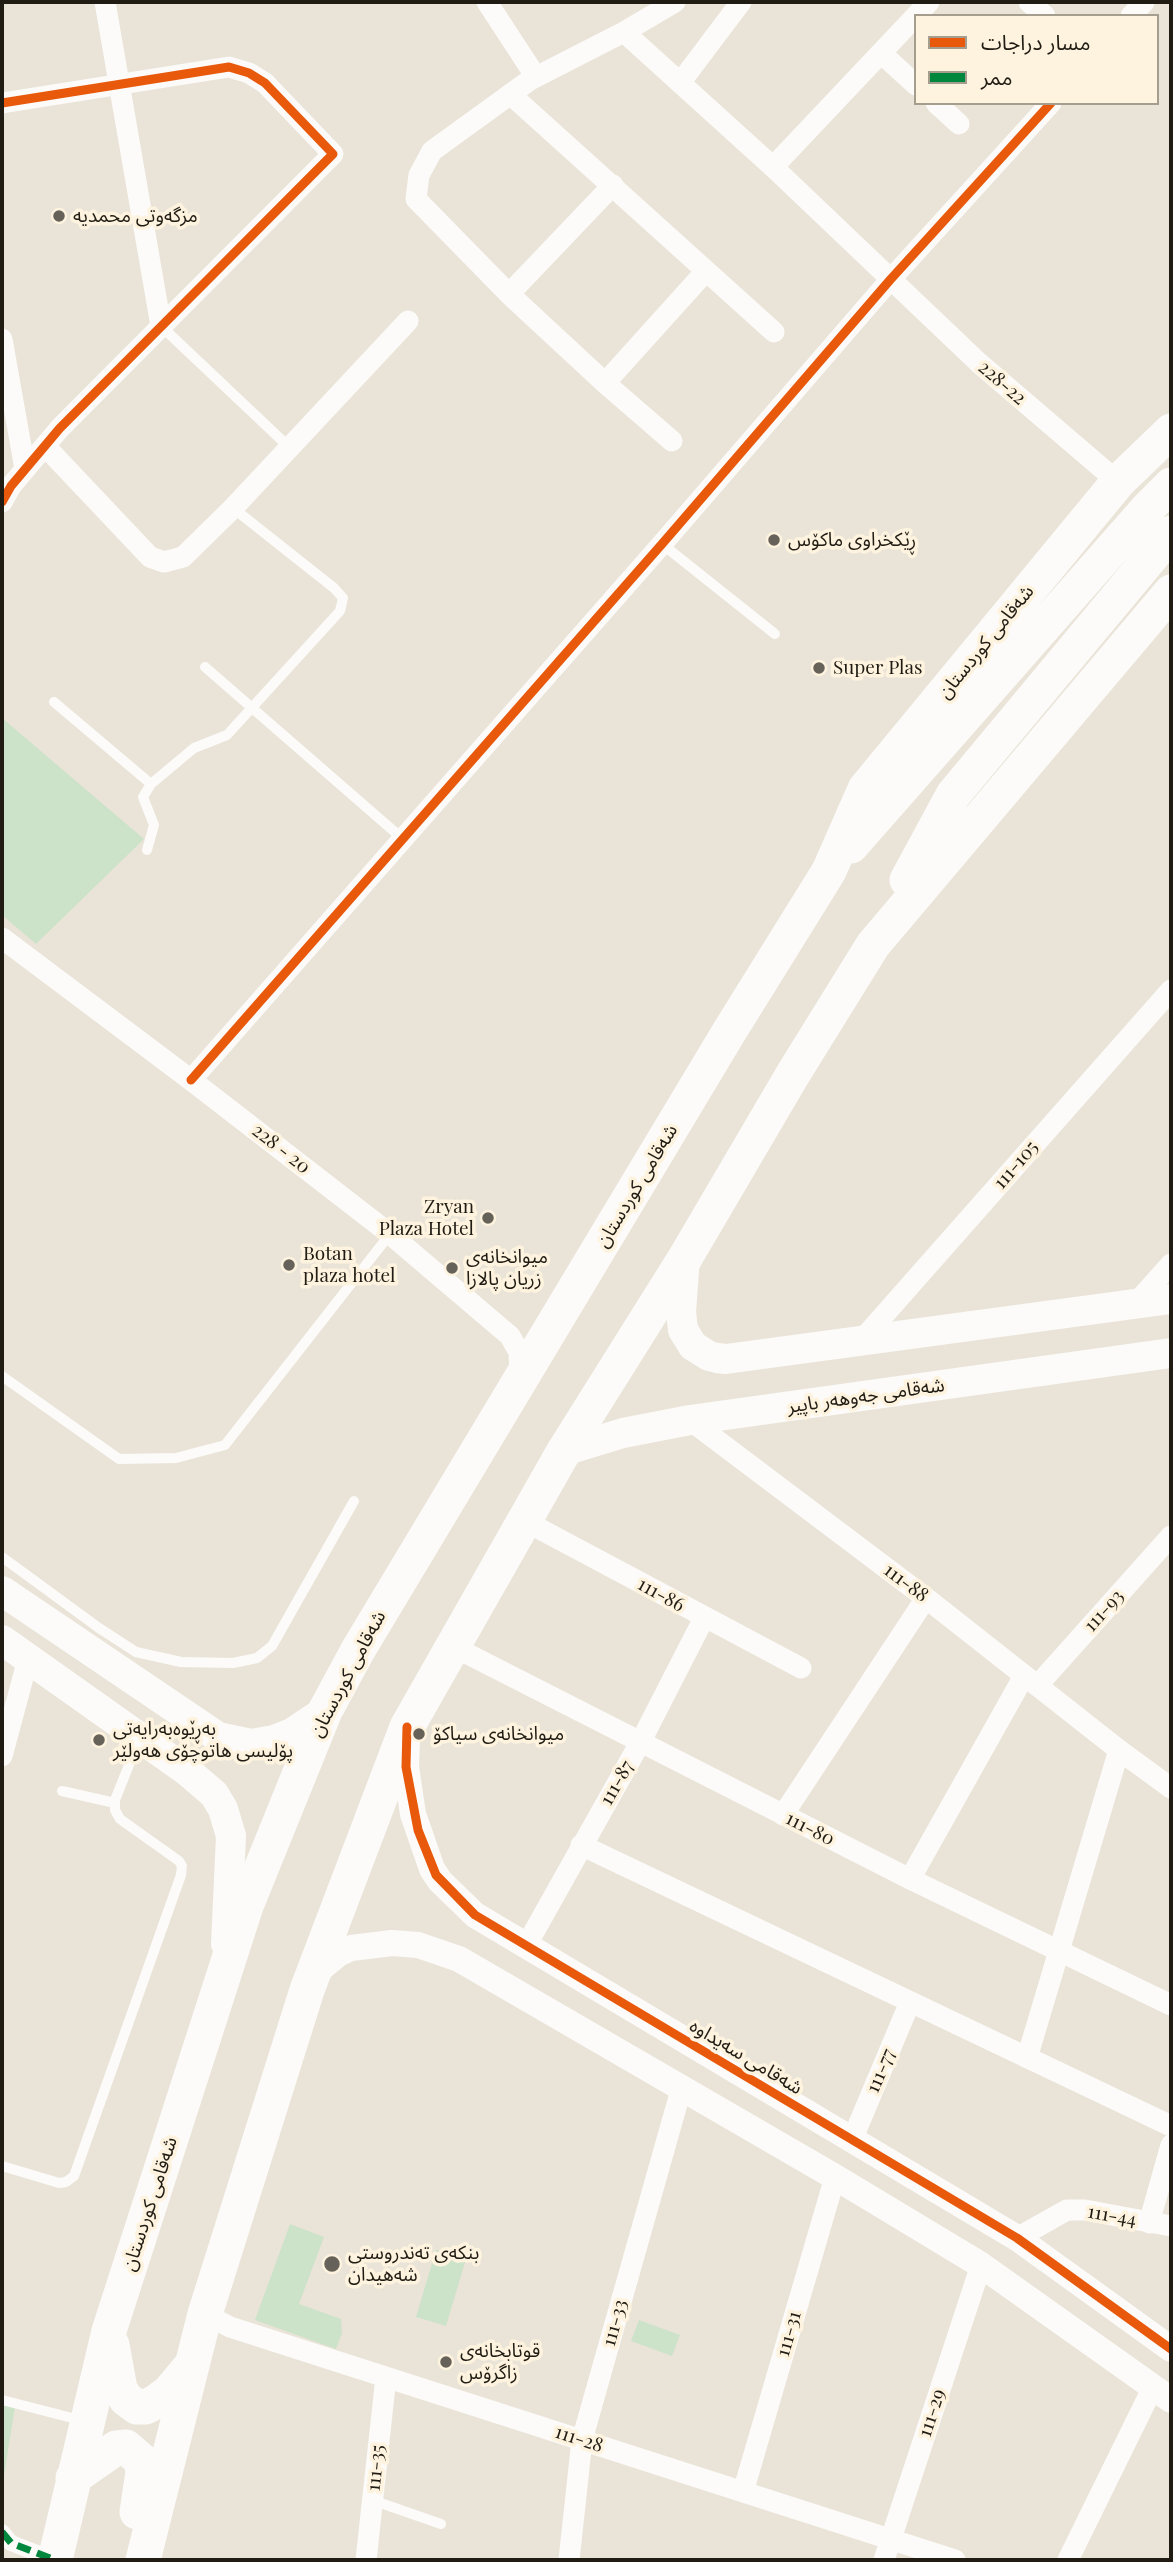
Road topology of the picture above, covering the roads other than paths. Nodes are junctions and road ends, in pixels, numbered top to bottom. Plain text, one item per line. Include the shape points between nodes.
1 (105, 2) edge
2 (487, 2) edge
3 (741, 2) edge
4 (1029, 2) edge
5 (661, 5) edge
6 (1043, 14) edge
7 (914, 18) edge
8 (624, 32) junction
9 (881, 53) junction
10 (536, 77) junction
11 (120, 83) junction
12 (680, 83) junction
13 (914, 83) edge
14 (510, 94) junction
15 (2, 103) edge
16 (938, 105) edge
17 (1049, 105) edge
18 (959, 124) dead end
19 (773, 167) junction
20 (613, 186) junction
21 (706, 271) junction
22 (890, 280) junction
23 (509, 294) junction
24 (408, 321) dead end
25 (161, 326) junction
26 (774, 332) dead end
27 (2, 339) edge
28 (604, 383) junction
29 (1171, 431) edge
30 (672, 441) dead end
31 (45, 446) junction
32 (290, 448) junction
33 (25, 469) junction
34 (1118, 482) junction
35 (1171, 485) edge
36 (2, 502) edge
37 (233, 508) junction
38 (1171, 533) edge
39 (662, 544) junction
40 (1171, 592) edge
41 (775, 634) dead end
42 (205, 667) dead end
43 (54, 702) dead end
44 (254, 707) junction
45 (151, 785) junction
46 (404, 840) junction
47 (147, 850) dead end
48 (829, 871) junction
49 (2, 938) edge
50 (873, 945) junction
51 (1171, 989) edge
52 (191, 1080) junction
53 (390, 1234) junction
54 (685, 1258) junction
55 (1171, 1264) edge
56 (1171, 1299) edge
57 (1137, 1302) junction
58 (861, 1340) junction
59 (1171, 1353) edge
60 (2, 1376) edge
61 (516, 1387) junction
62 (690, 1420) junction
63 (564, 1451) junction
64 (354, 1501) dead end
65 (523, 1520) junction
66 (1171, 1536) edge
67 (2, 1557) edge
68 (2, 1591) edge
69 (926, 1598) junction
70 (704, 1618) junction
71 (2, 1640) edge
72 (452, 1646) junction
73 (28, 1658) junction
74 (800, 1668) dead end
75 (1030, 1681) junction
76 (325, 1711) junction
77 (407, 1727) junction
78 (140, 1738) junction
79 (641, 1741) junction
80 (1119, 1750) junction
81 (2, 1756) edge
82 (1171, 1788) edge
83 (62, 1791) dead end
84 (115, 1803) junction
85 (783, 1815) junction
86 (581, 1845) junction
87 (910, 1879) junction
88 (517, 1940) junction
89 (1060, 1952) junction
90 (225, 1971) junction
91 (312, 1975) junction
92 (485, 1975) junction
93 (910, 2002) junction
94 (1171, 2005) edge
95 (1027, 2058) junction
96 (681, 2090) junction
97 (1171, 2126) edge
98 (852, 2140) junction
99 (1171, 2145) edge
100 (2, 2166) edge
101 (835, 2177) junction
102 (1149, 2223) junction
103 (1171, 2226) edge
104 (1017, 2238) junction
105 (981, 2266) junction
106 (205, 2314) junction
107 (109, 2331) junction
108 (1171, 2349) edge
109 (190, 2367) junction
110 (386, 2377) junction
111 (1162, 2393) edge
112 (2, 2400) edge
113 (87, 2422) junction
114 (582, 2440) junction
115 (74, 2478) junction
116 (743, 2491) junction
117 (372, 2500) junction
118 (441, 2524) dead end
119 (2, 2532) edge
120 (887, 2550) edge
121 (55, 2560) edge
122 (141, 2560) edge
123 (366, 2560) edge
124 (569, 2560) edge
125 (955, 2560) edge
126 (1069, 2560) edge

1 - 11 street
2 - 10 street
3 - 12 street
4 - 6 street
5 - 8 street
7 - 9 street
8 - 10 street
8 - 12 street, 228-22
9 - 13 street
9 - 19 street
10 - 14 street
11 - 15 street
11 - 25 street
11 - 25 street via 229,67 249,73 265,83 333,154
12 - 19 street, 228-22
14 - 20 street
14 - 23 street via 432,152 419,175 416,199
16 - 18 street
17 - 22 street
19 - 22 street, 228-22
20 - 21 street
20 - 23 street
21 - 26 street
21 - 28 street
22 - 34 street, 228-22
22 - 39 street
23 - 28 street
24 - 32 street
25 - 31 street
25 - 32 lane
27 - 33 street
28 - 30 street
29 - 34 highway, شەقامی کوردستان
31 - 33 street
31 - 37 street via 150,557 164,562 183,557
32 - 37 street
33 - 36 street
34 - 48 highway, شەقامی کوردستان via 865,789
35 - 48 highway, شەقامی کوردستان
37 - 44 lane via 343,598 340,611
38 - 50 highway via 953,795
39 - 41 lane
39 - 46 street
40 - 50 highway
42 - 44 lane
43 - 45 lane
44 - 45 lane via 227,735 194,748
44 - 46 lane
45 - 47 lane via 143,797 153,825
46 - 52 street
48 - 61 highway, شەقامی کوردستان
49 - 52 street, 228 - 20
50 - 54 highway
51 - 58 street, 111-105
52 - 53 street, 228 - 20
53 - 60 lane via 225,1445 176,1458 119,1459
53 - 61 street, 228 - 20 via 510,1336 522,1370
54 - 58 main road via 681,1321 693,1346 709,1356 726,1359
54 - 63 highway
55 - 57 street
56 - 57 main road
57 - 58 main road
59 - 62 main road, شەقامی جەوهەر باپیر
61 - 76 highway, شەقامی کوردستان
62 - 63 main road, شەقامی جەوهەر باپیر
62 - 69 street, 111-88
63 - 65 highway
64 - 67 lane via 272,1646 257,1658 233,1663 181,1662 136,1652
65 - 70 street, 111-86
65 - 72 highway
66 - 75 street, 111-93
68 - 76 main road via 218,1737 251,1744 274,1740
69 - 75 street, 111-88
69 - 85 street
70 - 74 street, 111-86
70 - 79 street, 111-87
71 - 73 main road
72 - 77 highway
72 - 79 street, 111-80
73 - 78 main road
73 - 81 street
75 - 80 street, 111-88
75 - 87 street, 111-93
76 - 90 highway, شەقامی کوردستان via 246,1906
77 - 88 street, شەقامی سەیداوە via 406,1767 413,1814 432,1869 475,1915
77 - 91 highway
78 - 84 lane
78 - 90 main road via 214,1794 223,1809 231,1846
79 - 85 street, 111-80
79 - 86 street, 111-87
80 - 82 street, 111-88
80 - 89 street
83 - 84 lane
84 - 100 lane via 120,1819 179,1861 181,1875 74,2176 59,2182
85 - 87 street, 111-80
86 - 88 street, 111-87
86 - 93 street
87 - 89 street, 111-80
88 - 92 street
88 - 98 street, شەقامی سەیداوە
89 - 94 street, 111-80
89 - 95 street
90 - 107 highway, شەقامی کوردستان
91 - 92 street via 351,1948 392,1943 418,1945 459,1959
91 - 106 highway
92 - 96 street
93 - 95 street
93 - 98 street, 111-77
95 - 97 street
96 - 101 street
96 - 114 street, 111-33
98 - 104 street, شەقامی سەیداوە
99 - 102 street
101 - 105 street
101 - 116 street, 111-31
102 - 103 street, 111-44
102 - 104 street, 111-44 via 1067,2210
104 - 108 street, شەقامی سەیداوە
105 - 111 street
105 - 120 street, 111-29
106 - 109 highway
106 - 110 street, 111-28 via 230,2327
107 - 109 highway via 120,2389 137,2407 157,2401
107 - 113 highway, شەقامی کوردستان
109 - 122 highway
110 - 114 street, 111-28
110 - 117 street, 111-35
111 - 126 street
112 - 113 lane
113 - 115 highway, شەقامی کوردستان
114 - 116 street, 111-28
114 - 124 street, 111-33
115 - 121 highway, شەقامی کوردستان
115 - 122 highway via 116,2448 126,2447 141,2460
116 - 120 street, 111-28
117 - 118 lane
117 - 123 street, 111-35
119 - 121 street via 11,2543
120 - 125 street, 111-28

